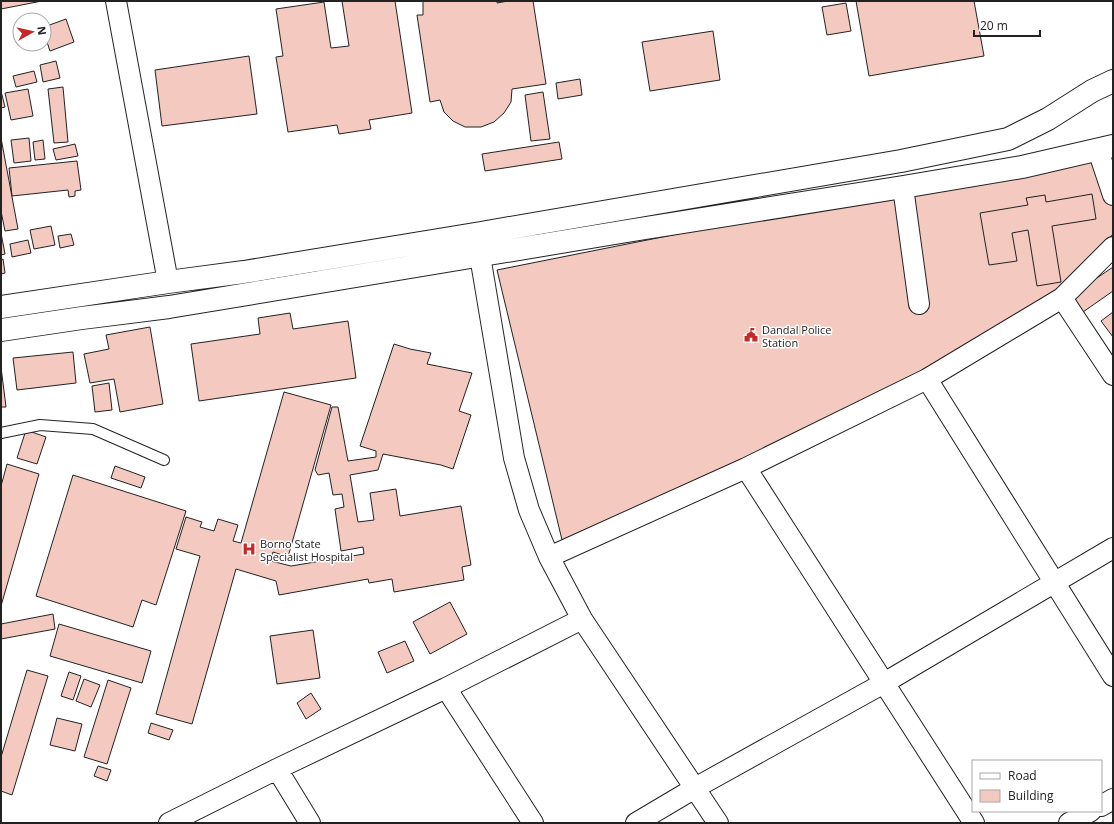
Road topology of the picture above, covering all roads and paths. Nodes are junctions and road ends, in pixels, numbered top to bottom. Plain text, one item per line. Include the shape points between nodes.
1 (116, 1) edge
2 (1113, 81) edge
3 (1106, 148) edge
4 (903, 187) junction
5 (1113, 195) edge
6 (1113, 247) edge
7 (480, 256) junction
8 (168, 282) junction
9 (1062, 298) junction
10 (919, 304) dead end
11 (1, 307) edge
12 (1, 330) edge
13 (1113, 375) edge
14 (927, 379) junction
15 (1, 433) edge
16 (164, 460) dead end
17 (746, 468) junction
18 (1113, 548) edge
19 (548, 558) junction
20 (1054, 582) junction
21 (582, 619) junction
22 (1113, 676) edge
23 (884, 683) junction
24 (446, 688) junction
25 (277, 769) junction
26 (695, 788) junction
27 (1113, 800) edge
28 (1102, 806) edge
29 (1089, 812) edge
30 (169, 823) edge
31 (310, 823) edge
32 (533, 823) edge
33 (636, 823) edge
34 (718, 823) edge
35 (974, 823) edge
36 (1069, 823) edge

1 - 8 street
2 - 8 main road via 1008,139 893,162 481,233
3 - 4 main road via 1022,167
3 - 5 street
4 - 7 main road
4 - 10 street
6 - 9 street
7 - 12 main road via 169,307
7 - 19 street via 514,458 529,510
8 - 11 main road
9 - 13 street
9 - 14 street
14 - 17 street
14 - 20 street
15 - 16 lane via 40,426 93,429
17 - 19 street
17 - 23 street
18 - 20 street
19 - 21 street
20 - 22 street
20 - 23 street
21 - 24 street
21 - 26 street
23 - 26 street
23 - 35 street
24 - 25 street
24 - 32 street
25 - 30 street
25 - 31 street
26 - 33 street
26 - 34 street
27 - 28 street
29 - 36 street

